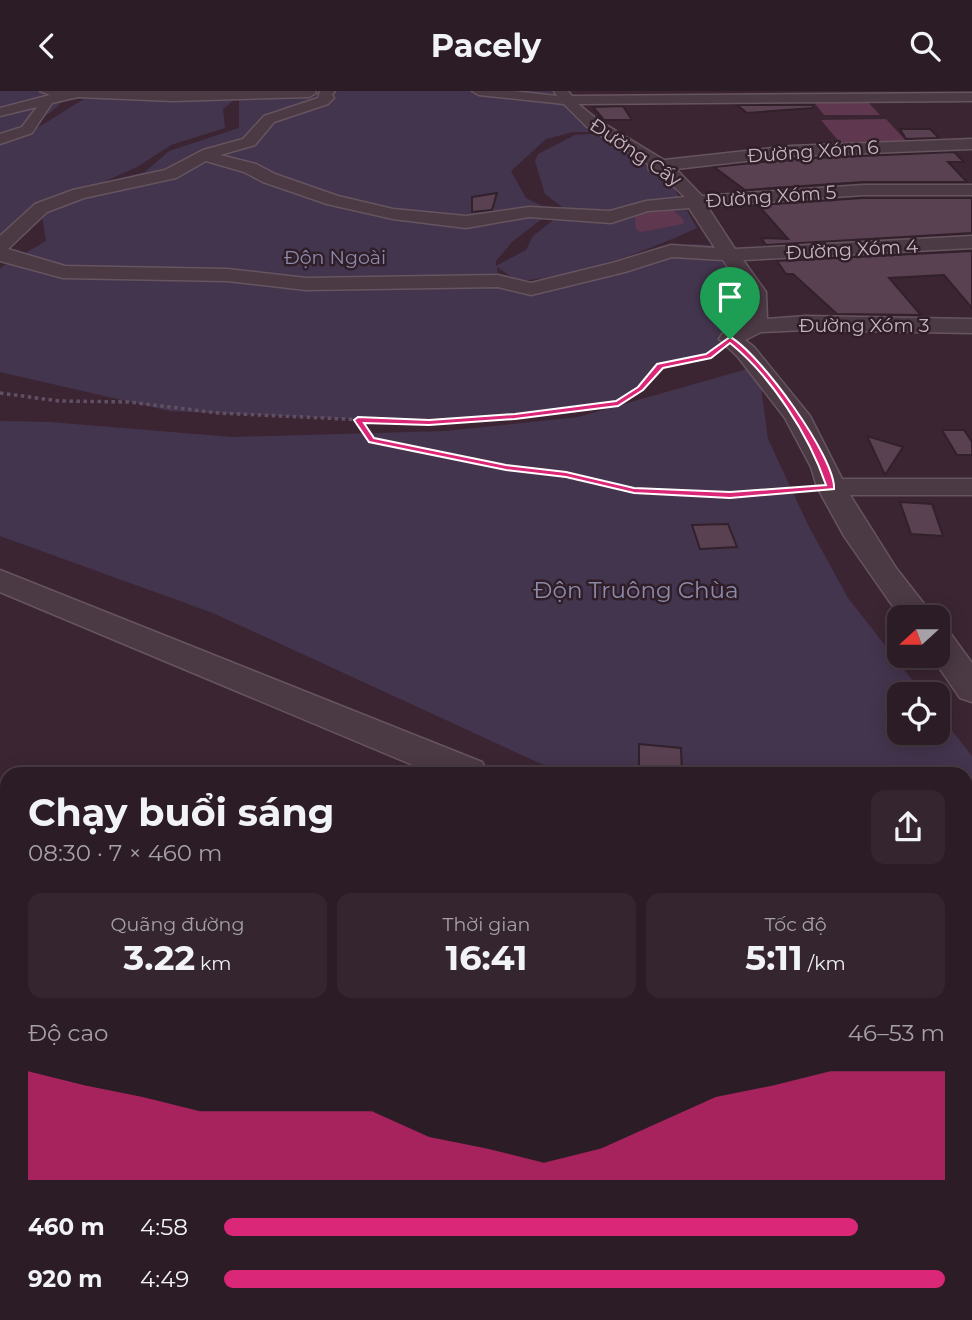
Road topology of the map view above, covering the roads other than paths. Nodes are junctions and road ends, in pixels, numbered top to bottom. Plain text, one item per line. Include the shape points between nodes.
1 (329, 91) edge
2 (480, 91) edge
3 (48, 95) edge
4 (563, 95) edge
5 (933, 95) edge
6 (972, 97) edge
7 (0, 111) edge
8 (954, 114) dead end
9 (0, 139) edge
10 (972, 145) edge
11 (206, 156) junction
12 (657, 165) junction
13 (972, 190) edge
14 (699, 202) junction
15 (972, 242) edge
16 (0, 246) edge
17 (0, 253) edge
18 (732, 255) junction
19 (756, 326) junction
20 (972, 326) edge
21 (831, 487) junction
22 (972, 487) edge
23 (0, 580) edge
24 (909, 605) edge
25 (950, 659) edge
26 (972, 689) edge
27 (453, 767) edge

1 - 3 street via 228,97
1 - 11 street via 323,101 269,119 252,140
2 - 4 street
3 - 7 street
3 - 9 street via 45,109 27,130
4 - 5 street
4 - 12 street, Đường Cấy via 583,116
5 - 6 street
5 - 8 street
10 - 12 street, Đường Xóm 6 via 791,151
11 - 14 street, Đường Xóm 5 via 333,200 393,214 466,222 529,212 611,217 646,206
11 - 16 street via 163,176 109,186 41,208
12 - 14 street, Đường Cấy via 691,190
13 - 14 street, Đường Xóm 5 via 863,190
14 - 18 street, Đường Cấy via 701,215
15 - 18 street, Đường Xóm 4
17 - 18 street, Đường Xóm 4 via 15,262 44,264 63,272 227,275 306,284 498,281 531,289 671,251
18 - 19 street, Đường Cấy via 756,292
19 - 20 street, Đường Xóm 3
19 - 21 street via 730,339 784,397
21 - 22 street
21 - 24 street
23 - 27 street
25 - 26 street

